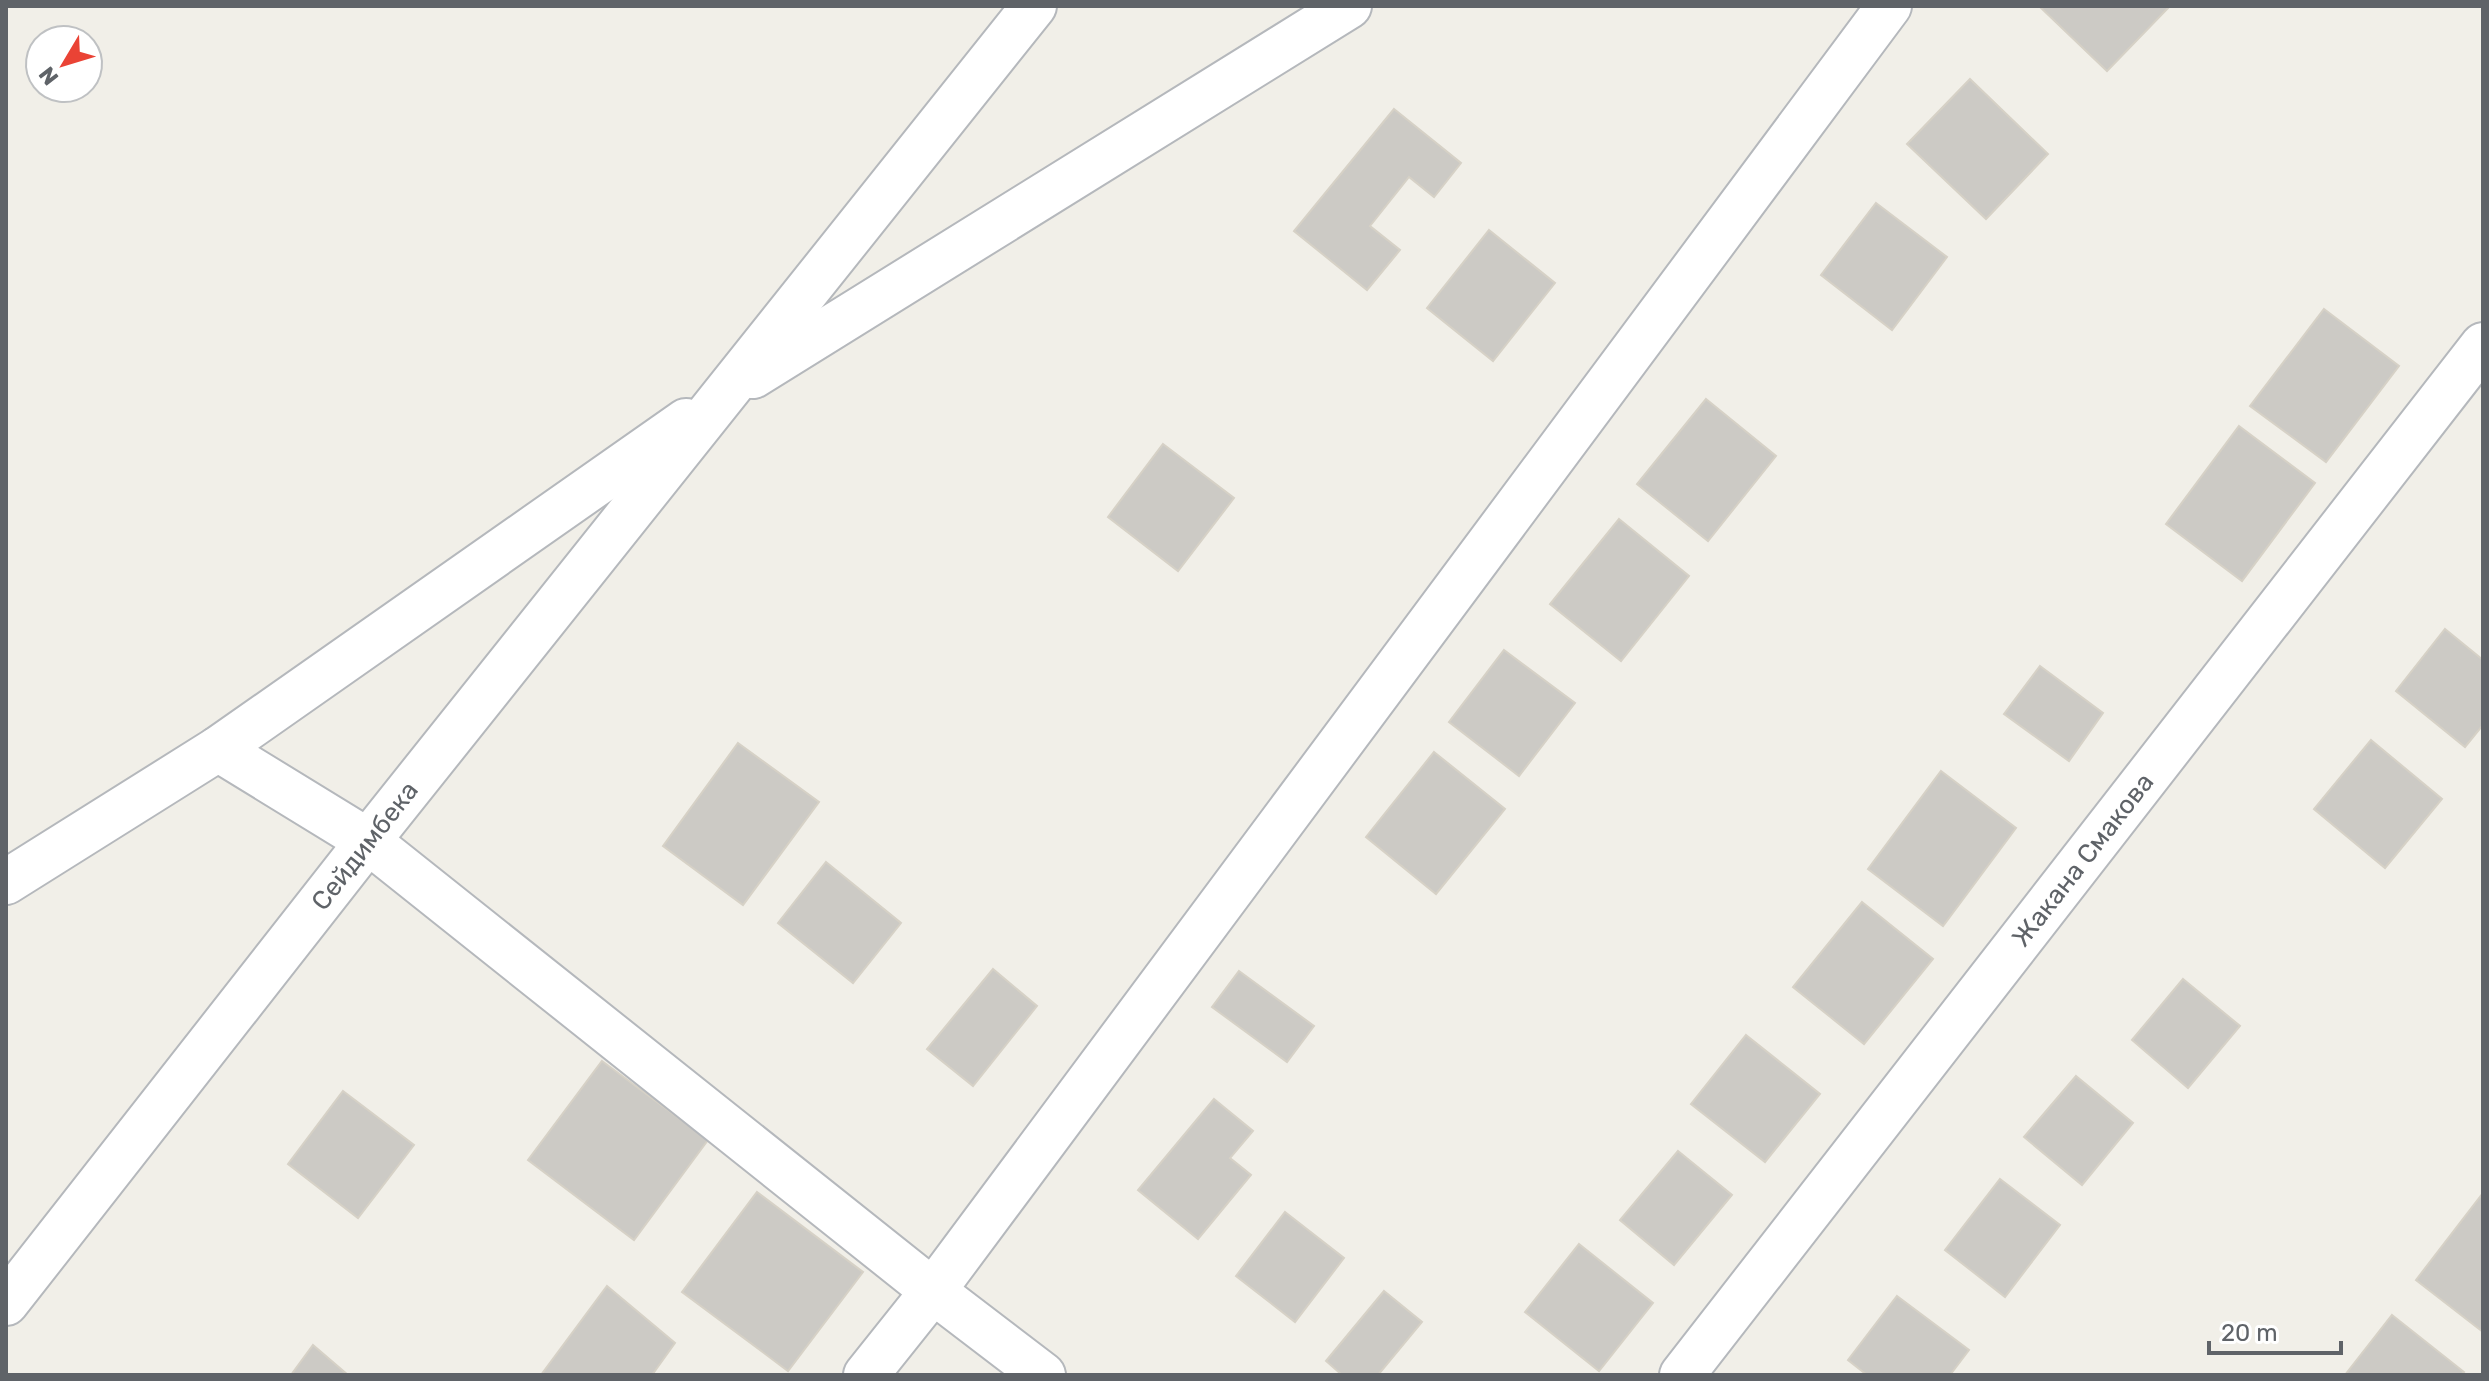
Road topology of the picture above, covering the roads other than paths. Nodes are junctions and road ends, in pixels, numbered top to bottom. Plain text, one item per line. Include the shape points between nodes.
1 (1034, 6) edge
2 (1349, 6) edge
3 (1889, 6) edge
4 (2483, 345) edge
5 (727, 393) junction
6 (218, 749) junction
7 (368, 841) junction
8 (6, 882) edge
9 (933, 1291) junction
10 (6, 1303) edge
11 (866, 1375) edge
12 (1043, 1375) edge
13 (1682, 1375) edge

1 - 5 street, Сейдимбека
2 - 5 street
3 - 9 street
4 - 13 street, Жакана Смакова
5 - 6 street
5 - 7 street, Сейдимбека
6 - 7 street
6 - 8 street
7 - 9 street
7 - 10 street, Сейдимбека
9 - 11 street
9 - 12 street

